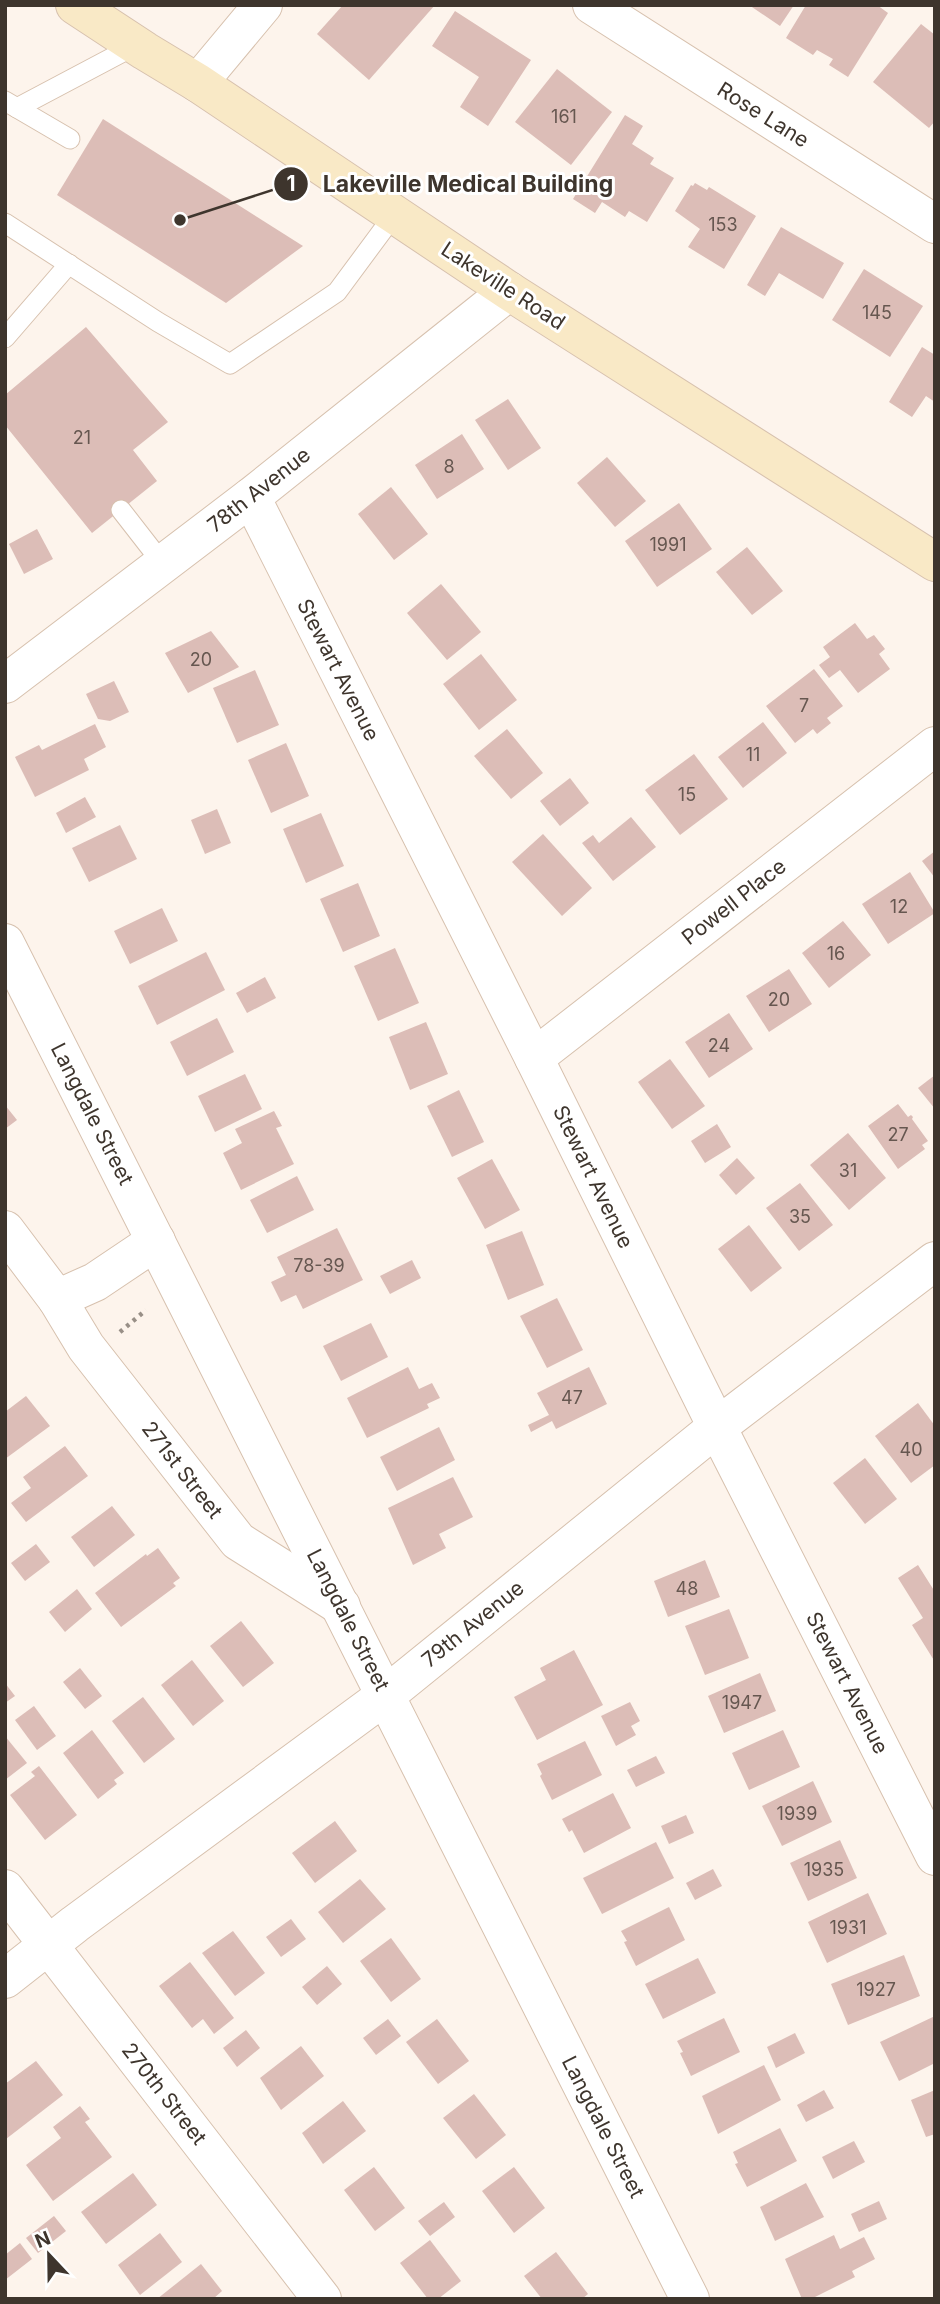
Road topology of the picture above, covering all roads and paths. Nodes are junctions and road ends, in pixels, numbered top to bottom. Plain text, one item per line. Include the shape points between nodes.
1 (75, 5) edge
2 (263, 5) edge
3 (592, 5) edge
4 (136, 45) junction
5 (198, 83) junction
6 (11, 104) edge
7 (70, 139) dead end
8 (394, 215) junction
9 (5, 222) edge
10 (935, 224) edge
11 (69, 264) junction
12 (509, 291) junction
13 (5, 338) edge
14 (251, 496) junction
15 (121, 510) dead end
16 (935, 562) edge
17 (163, 564) junction
18 (5, 684) edge
19 (935, 746) edge
20 (5, 943) edge
21 (534, 1058) junction
22 (5, 1230) edge
23 (156, 1241) junction
24 (935, 1261) edge
25 (57, 1298) junction
26 (146, 1310) dead end
27 (116, 1335) dead end
28 (717, 1427) junction
29 (341, 1606) junction
30 (386, 1695) junction
31 (922, 1794) edge
32 (935, 1856) edge
33 (5, 1889) edge
34 (48, 1945) junction
35 (5, 1979) edge
36 (322, 2299) edge
37 (690, 2299) edge

1 - 4 main road, Lakeville Road
2 - 5 street
3 - 10 street, Rose Lane
4 - 5 main road, Lakeville Road
4 - 6 lane
5 - 8 main road, Lakeville Road
6 - 7 lane
8 - 11 lane via 337,292 230,364
8 - 12 main road, Lakeville Road
9 - 11 lane
11 - 13 lane
12 - 14 street, 78th Avenue
12 - 16 main road, Lakeville Road
14 - 17 street, 78th Avenue
14 - 21 street, Stewart Avenue
15 - 17 lane
17 - 18 street, 78th Avenue
19 - 21 street, Powell Place
20 - 23 street, Langdale Street
21 - 28 street, Stewart Avenue
22 - 25 street, 271st Street
23 - 25 street via 95,1282
23 - 29 street, Langdale Street
24 - 28 street, 79th Avenue
25 - 29 street, 271st Street via 86,1347 238,1541
26 - 27 path
28 - 30 street, 79th Avenue
28 - 31 street, Stewart Avenue
29 - 30 street, Langdale Street
30 - 34 street, 79th Avenue
30 - 37 street, Langdale Street
31 - 32 street, Stewart Avenue
33 - 34 street, 270th Street
34 - 35 street, 79th Avenue
34 - 36 street, 270th Street

